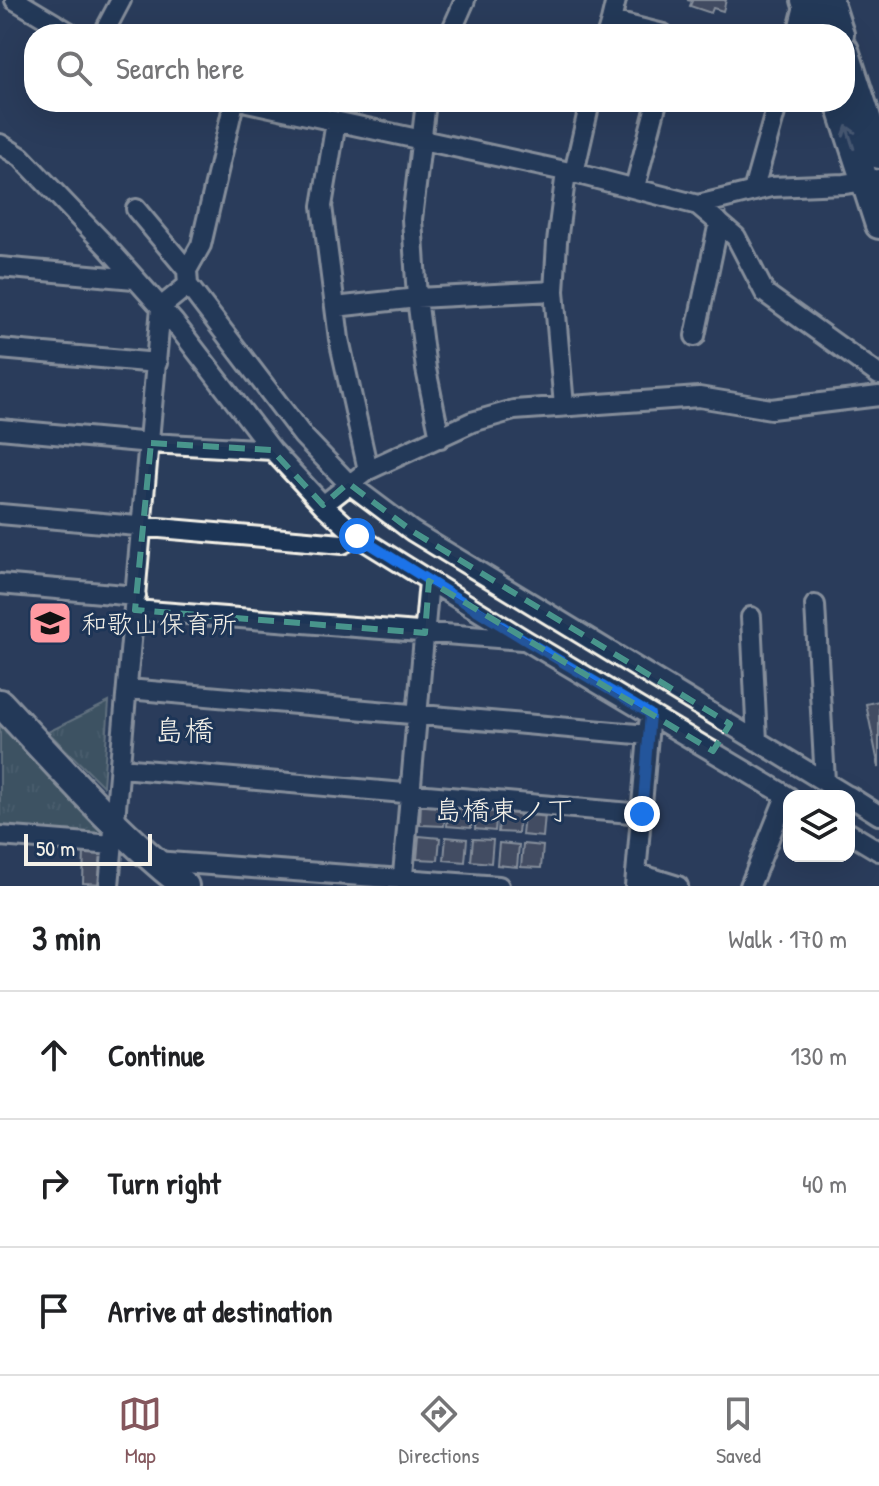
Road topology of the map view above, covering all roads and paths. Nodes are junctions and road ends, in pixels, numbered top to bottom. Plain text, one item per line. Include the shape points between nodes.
1 (15, 0) edge
2 (121, 0) edge
3 (465, 0) edge
4 (616, 0) edge
5 (813, 1) edge
6 (55, 24) edge
7 (108, 24) edge
8 (454, 24) edge
9 (610, 24) edge
10 (802, 24) edge
11 (815, 24) edge
12 (832, 24) edge
13 (855, 81) edge
14 (232, 112) edge
15 (292, 112) edge
16 (424, 112) edge
17 (587, 112) edge
18 (654, 112) edge
19 (775, 112) edge
20 (843, 112) edge
21 (336, 122) junction
22 (420, 140) junction
23 (0, 144) edge
24 (879, 155) edge
25 (570, 172) junction
26 (872, 180) edge
27 (635, 187) junction
28 (753, 191) junction
29 (698, 205) junction
30 (136, 209) dead end
31 (719, 222) junction
32 (879, 225) edge
33 (0, 267) edge
34 (187, 277) junction
35 (134, 279) junction
36 (554, 291) junction
37 (417, 298) junction
38 (161, 307) junction
39 (335, 307) junction
40 (695, 336) dead end
41 (0, 349) edge
42 (157, 363) junction
43 (879, 375) edge
44 (879, 396) edge
45 (564, 406) junction
46 (0, 429) edge
47 (440, 438) junction
48 (151, 443) junction
49 (272, 450) junction
50 (368, 470) junction
51 (348, 483) junction
52 (323, 505) junction
53 (0, 514) edge
54 (143, 527) junction
55 (357, 536) junction
56 (459, 560) junction
57 (424, 578) junction
58 (0, 584) edge
59 (135, 603) junction
60 (815, 605) dead end
61 (751, 617) dead end
62 (425, 633) junction
63 (525, 640) junction
64 (128, 689) junction
65 (0, 703) edge
66 (417, 714) junction
67 (650, 714) junction
68 (730, 724) junction
69 (648, 735) junction
70 (757, 741) junction
71 (713, 751) junction
72 (121, 768) junction
73 (825, 781) junction
74 (839, 790) edge
75 (411, 793) junction
76 (783, 793) edge
77 (855, 800) edge
78 (783, 808) edge
79 (642, 814) junction
80 (879, 815) edge
81 (879, 827) edge
82 (114, 834) junction
83 (0, 836) edge
84 (855, 837) edge
85 (874, 848) edge
86 (153, 861) junction
87 (636, 879) edge
88 (403, 882) edge
89 (109, 886) edge
90 (185, 886) edge
91 (499, 886) edge
92 (678, 886) edge
93 (750, 886) edge

1 - 6 street
2 - 7 street
3 - 8 street
4 - 9 street
5 - 10 street
5 - 11 main road
5 - 12 main road
13 - 24 main road
14 - 34 street via 201,245
15 - 21 street
16 - 22 street
17 - 25 street
18 - 27 street
19 - 28 street
26 -> 20 main road
21 - 22 street
21 - 39 street via 322,206
22 - 25 street
22 - 37 street via 412,219
23 - 35 street via 21,157
25 - 27 street
25 - 36 street
26 - 28 street
26 - 32 main road
27 - 29 street
28 - 29 street
29 - 31 street
30 - 34 street
31 - 40 street
31 - 43 street via 736,237 765,293
33 - 35 street
34 - 38 street
34 - 51 street via 303,436
35 - 38 street
36 - 37 street
36 - 45 street
37 - 39 street
37 - 47 street
38 - 42 street
38 - 49 street
39 - 50 street
41 - 42 street
42 - 48 street
44 - 45 street via 771,409 699,397
45 - 47 street via 514,410
46 - 48 street
47 - 50 street
48 - 49 street
48 - 54 street
49 - 52 street
50 - 51 street
51 - 52 street
51 - 56 street
52 - 55 street
53 - 54 street
54 - 55 street via 342,544
54 - 59 street
55 - 57 street
56 - 57 street
56 - 68 street
57 - 62 street
57 - 63 street
58 - 59 street
59 - 62 street
59 - 64 street
60 - 73 street
61 - 70 street
62 - 63 street
62 - 66 street
63 - 67 street
64 - 66 street
64 - 72 street
65 - 82 main road
66 - 69 street
66 - 75 street
67 - 69 street
67 - 71 street
68 - 70 street
68 - 71 street
69 - 79 street
70 - 73 street
71 - 76 street
72 - 75 street
72 - 82 street
73 - 74 street
75 - 79 street
75 - 88 street
77 - 80 street
78 - 93 street
79 - 87 street
81 - 85 street
82 - 83 street
82 - 86 main road
82 - 89 street
84 - 85 street
86 - 88 street
86 - 90 main road
87 - 92 street
88 - 91 street

